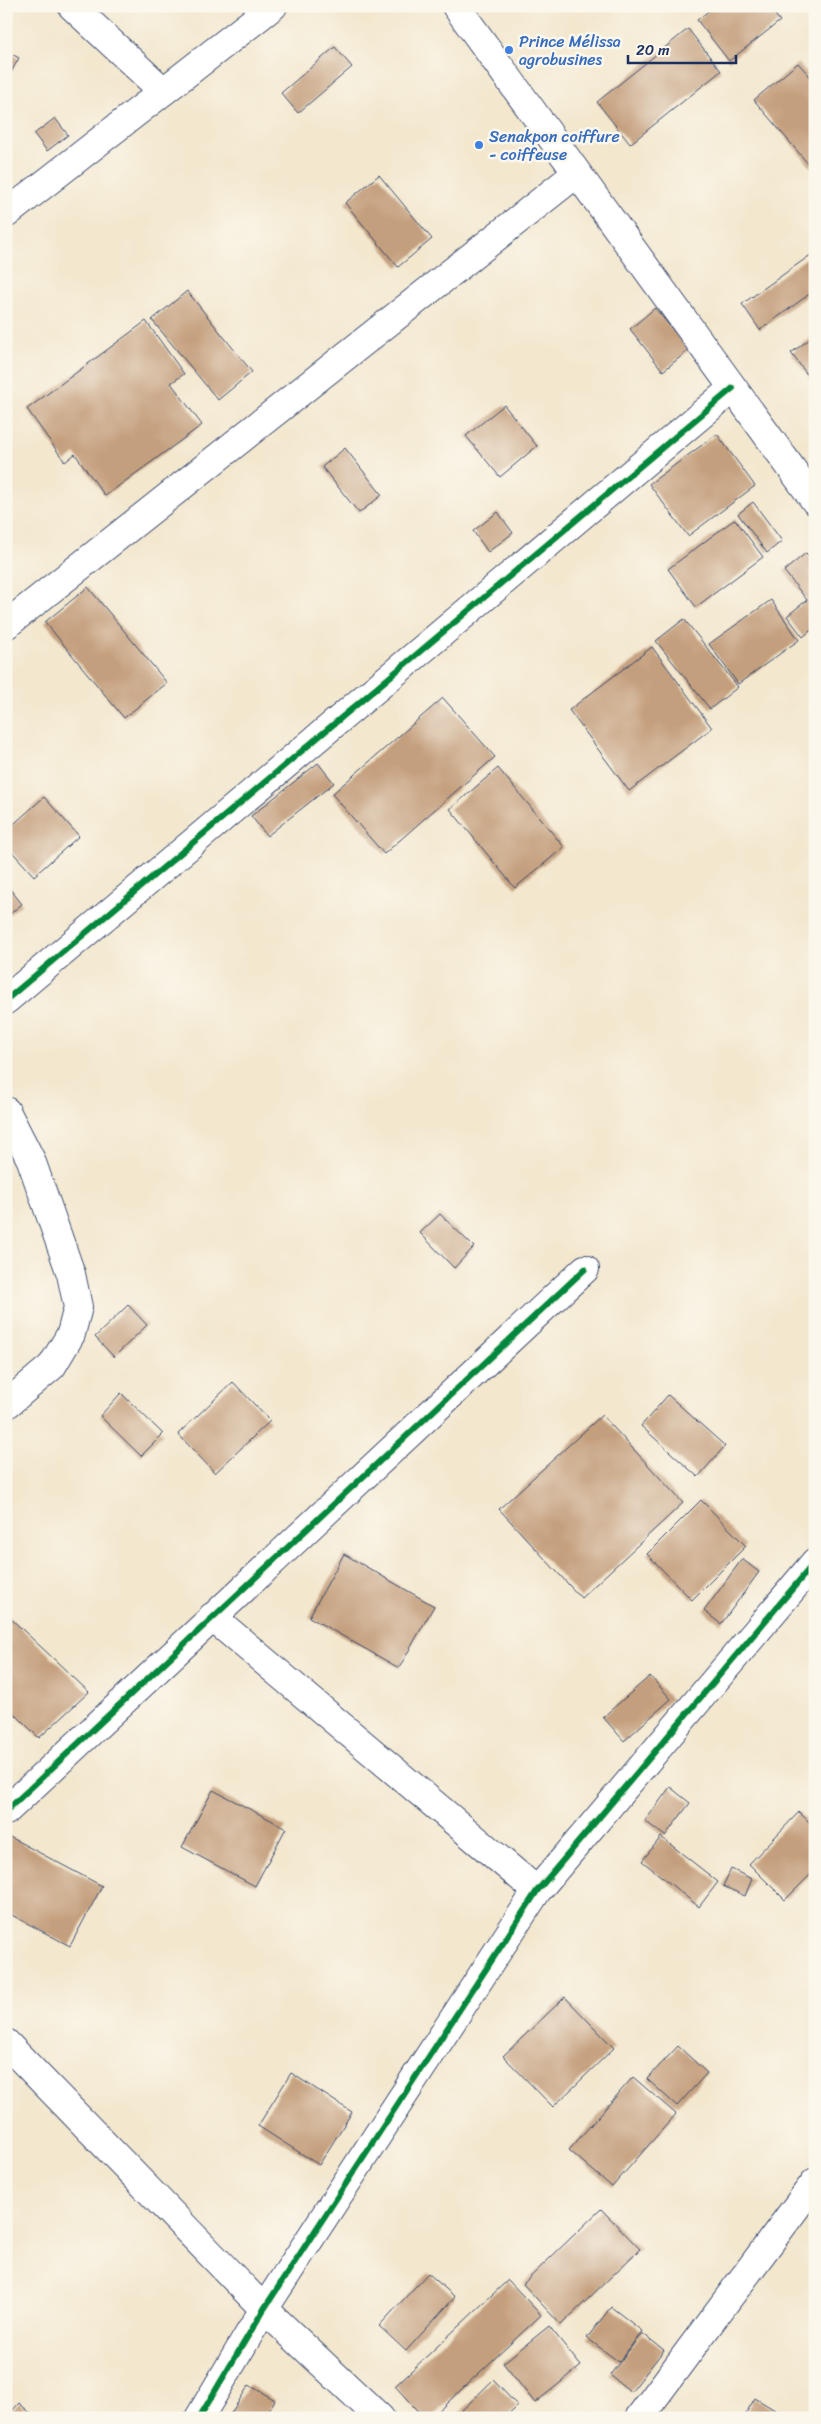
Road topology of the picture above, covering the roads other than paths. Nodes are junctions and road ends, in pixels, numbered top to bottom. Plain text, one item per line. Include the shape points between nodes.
1 (72, 6) edge
2 (272, 6) edge
3 (456, 6) edge
4 (163, 91) junction
5 (577, 173) junction
6 (6, 214) edge
7 (733, 388) junction
8 (815, 501) edge
9 (6, 625) edge
10 (6, 1000) edge
11 (6, 1111) edge
12 (585, 1269) dead end
13 (6, 1405) edge
14 (815, 1562) edge
15 (212, 1617) junction
16 (6, 1811) edge
17 (537, 1891) junction
18 (6, 2043) edge
19 (815, 2182) edge
20 (264, 2310) junction
21 (199, 2418) edge
22 (380, 2418) edge
23 (639, 2418) edge

1 - 4 street
2 - 4 street
3 - 5 street
4 - 6 street
5 - 7 street
5 - 9 street
7 - 8 street
7 - 10 street
11 - 13 street via 31,1160 71,1274 78,1307 71,1334 52,1366
12 - 15 street
14 - 17 street
15 - 16 street
15 - 17 street
17 - 20 street
18 - 20 street
19 - 23 street
20 - 21 street
20 - 22 street

